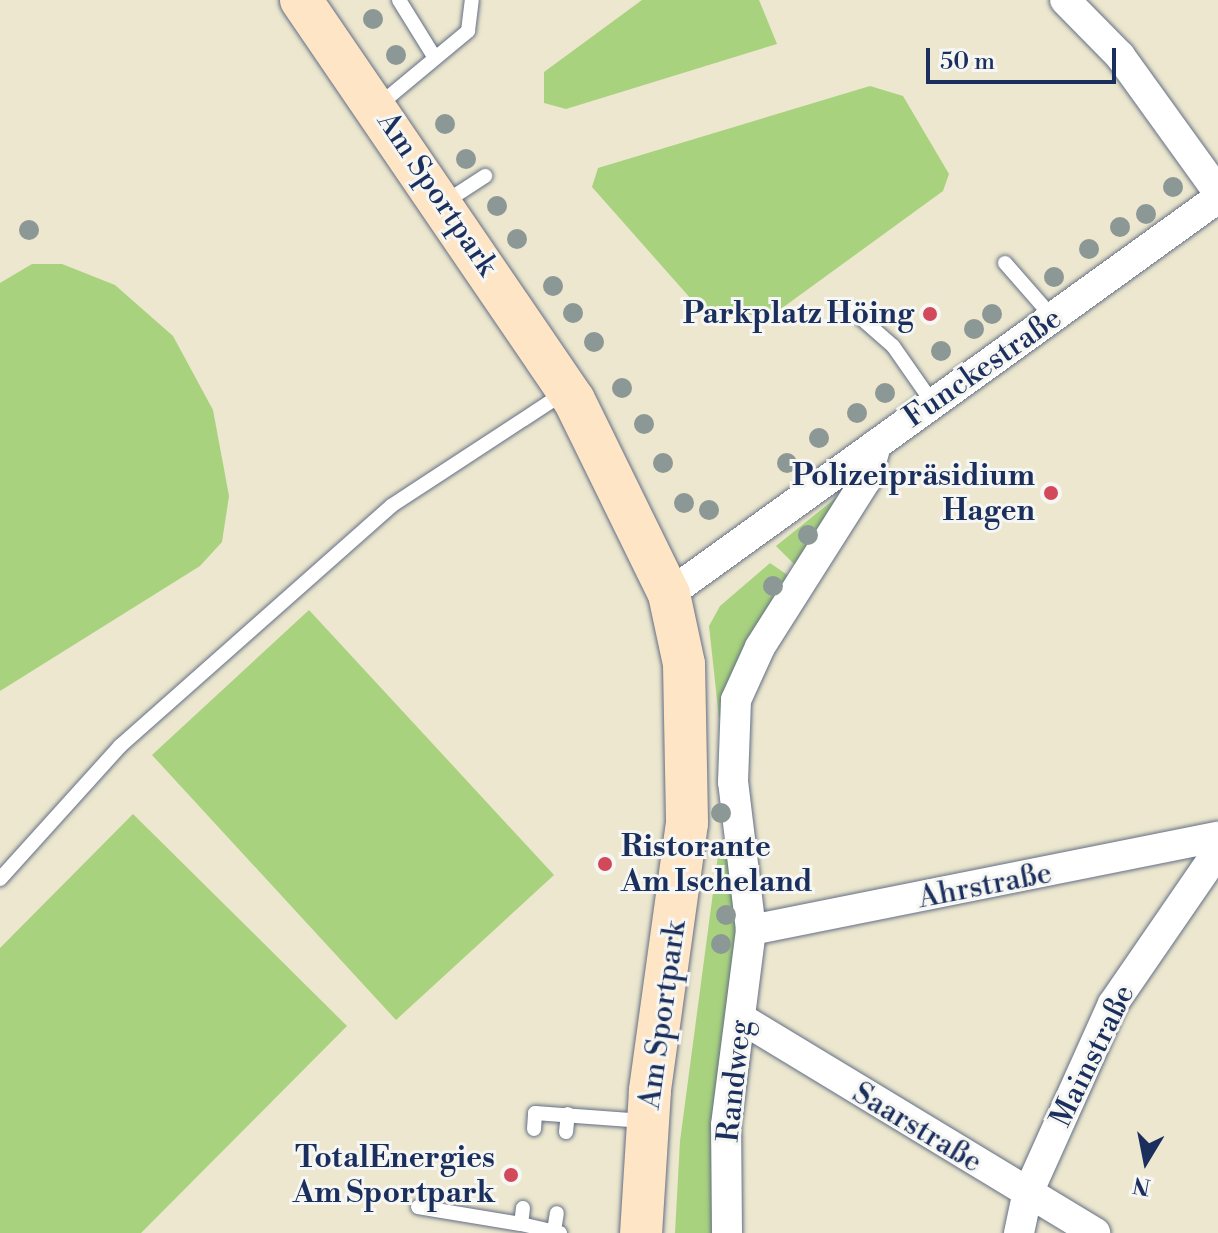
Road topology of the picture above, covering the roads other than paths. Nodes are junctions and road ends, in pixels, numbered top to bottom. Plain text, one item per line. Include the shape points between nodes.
1 (301, 0) edge
2 (399, 0) edge
3 (472, 0) edge
4 (1065, 0) edge
5 (435, 58) junction
6 (378, 105) junction
7 (485, 176) dead end
8 (1218, 195) edge
9 (444, 204) junction
10 (1005, 263) dead end
11 (853, 311) dead end
12 (1054, 319) junction
13 (568, 390) junction
14 (932, 402) junction
15 (876, 444) junction
16 (669, 594) junction
17 (1218, 837) edge
18 (1218, 851) edge
19 (0, 879) edge
20 (751, 930) junction
21 (742, 1019) junction
22 (568, 1114) junction
23 (648, 1121) junction
24 (534, 1129) dead end
25 (566, 1132) dead end
26 (1027, 1195) junction
27 (418, 1207) dead end
28 (523, 1208) dead end
29 (557, 1213) dead end
30 (521, 1224) junction
31 (557, 1232) edge
32 (641, 1233) edge
33 (727, 1233) edge
34 (1019, 1233) edge
35 (1095, 1233) edge

1 - 6 main road, Am Sportpark
2 - 5 lane
3 - 5 lane via 468,31
4 - 8 street via 1120,56
5 - 6 lane
6 - 9 main road, Am Sportpark
7 - 9 lane
8 - 12 street, Funckestraße
9 - 13 main road, Am Sportpark
10 - 12 lane
11 - 14 lane via 893,346
12 - 14 street, Funckestraße
13 - 16 main road, Am Sportpark
13 - 19 lane via 391,506 120,746
14 - 15 street, Funckestraße
15 - 16 street, Funckestraße
15 - 20 street via 866,480 760,647 736,700 733,782
16 - 23 main road, Am Sportpark via 684,664 687,823
17 - 20 street, Ahrstraße
18 - 26 street, Mainstraße via 1113,1004
20 - 21 street, Randweg
21 - 26 street, Saarstraße
21 - 33 street, Randweg via 726,1125
22 - 23 lane
22 - 24 lane via 535,1113
22 - 25 lane
23 - 32 main road, Am Sportpark
26 - 34 street, Mainstraße
26 - 35 street, Saarstraße
27 - 30 lane
28 - 30 lane
29 - 31 lane
30 - 31 lane

